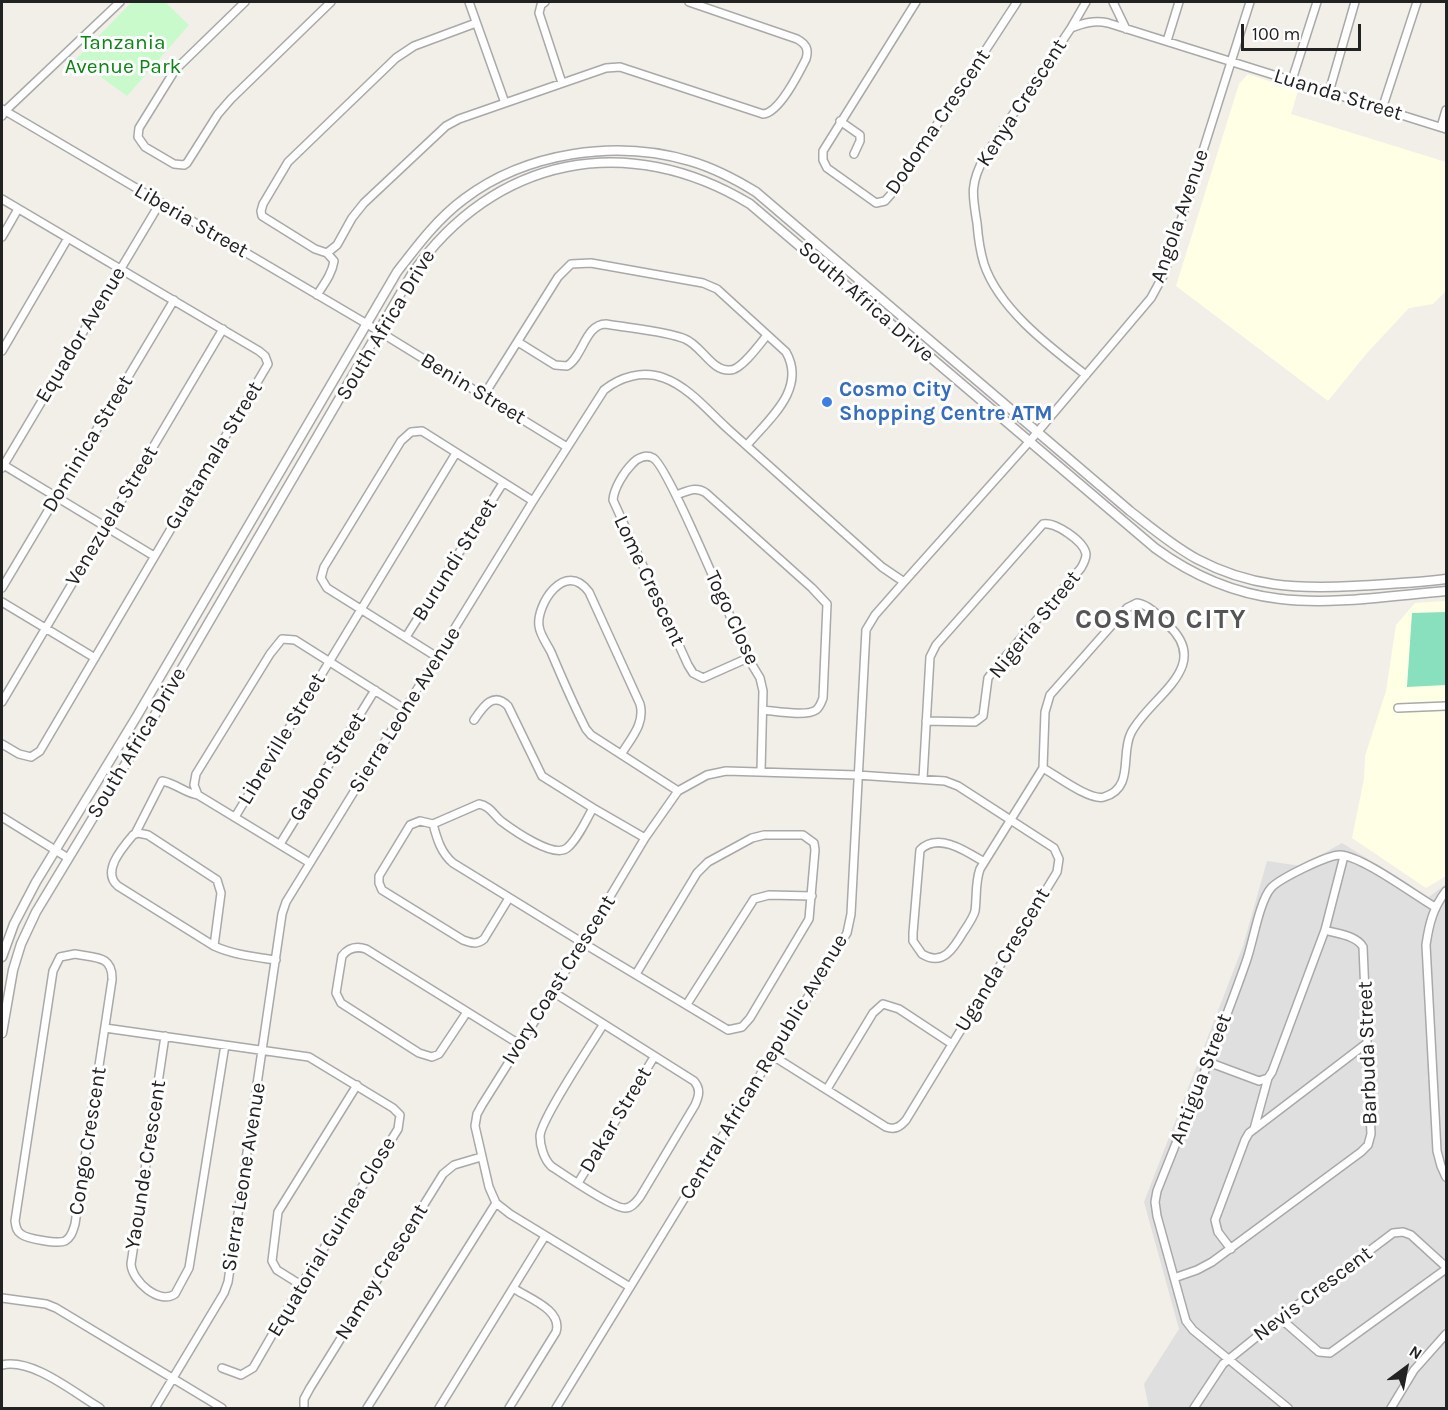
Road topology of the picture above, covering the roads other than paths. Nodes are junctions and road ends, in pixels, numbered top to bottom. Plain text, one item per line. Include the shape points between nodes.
1 (120, 2) edge
2 (245, 2) edge
3 (331, 2) edge
4 (469, 2) edge
5 (545, 2) edge
6 (689, 2) edge
7 (916, 2) edge
8 (1017, 2) edge
9 (1086, 2) edge
10 (1113, 2) edge
11 (1179, 2) edge
12 (1250, 2) edge
13 (1317, 2) edge
14 (1355, 2) edge
15 (1417, 2) edge
16 (476, 23) junction
17 (1071, 27) junction
18 (1126, 29) junction
19 (1167, 41) junction
20 (1230, 62) junction
21 (1292, 81) junction
22 (562, 82) junction
23 (1329, 92) junction
24 (505, 103) junction
25 (1382, 109) junction
26 (1446, 110) edge
27 (3, 112) edge
28 (840, 122) junction
29 (1444, 128) edge
30 (854, 154) dead end
31 (2, 199) edge
32 (160, 203) junction
33 (18, 209) junction
34 (2, 237) edge
35 (68, 238) junction
36 (327, 253) junction
37 (121, 268) junction
38 (317, 295) junction
39 (174, 300) junction
40 (367, 324) junction
41 (223, 329) junction
42 (380, 333) junction
43 (767, 335) junction
44 (518, 342) junction
45 (2, 351) edge
46 (1086, 375) junction
47 (484, 395) junction
48 (1038, 431) junction
49 (1029, 442) junction
50 (747, 445) junction
51 (567, 447) junction
52 (456, 453) junction
53 (2, 466) edge
54 (503, 483) junction
55 (676, 495) junction
56 (56, 497) junction
57 (532, 501) junction
58 (106, 528) junction
59 (154, 556) junction
60 (1446, 579) edge
61 (904, 582) junction
62 (2, 588) edge
63 (1446, 591) edge
64 (2, 602) edge
65 (362, 609) junction
66 (45, 628) junction
67 (406, 637) junction
68 (437, 657) junction
69 (95, 658) junction
70 (748, 658) junction
71 (329, 661) junction
72 (375, 690) junction
73 (2, 702) edge
74 (1446, 706) edge
75 (1398, 708) dead end
76 (406, 710) junction
77 (763, 710) junction
78 (474, 720) dead end
79 (926, 721) junction
80 (2, 744) edge
81 (622, 753) junction
82 (1043, 768) junction
83 (761, 771) junction
84 (857, 776) junction
85 (923, 779) junction
86 (678, 791) junction
87 (198, 795) junction
88 (593, 808) junction
89 (2, 817) edge
90 (235, 817) junction
91 (1012, 820) junction
92 (433, 824) junction
93 (135, 834) junction
94 (645, 838) junction
95 (280, 844) junction
96 (56, 850) junction
97 (1344, 856) junction
98 (68, 858) junction
99 (984, 862) junction
100 (310, 863) junction
101 (1446, 891) edge
102 (812, 896) junction
103 (509, 898) junction
104 (1435, 908) junction
105 (1325, 930) junction
106 (583, 944) junction
107 (214, 945) junction
108 (2, 957) edge
109 (276, 960) junction
110 (636, 974) junction
111 (553, 992) junction
112 (687, 1004) junction
113 (466, 1012) junction
114 (603, 1025) junction
115 (105, 1028) junction
116 (2, 1033) edge
117 (165, 1036) junction
118 (1367, 1043) junction
119 (519, 1044) junction
120 (952, 1044) junction
121 (225, 1045) junction
122 (264, 1049) junction
123 (773, 1056) junction
124 (654, 1057) junction
125 (1208, 1062) junction
126 (1268, 1077) junction
127 (357, 1085) junction
128 (827, 1089) junction
129 (1254, 1129) junction
130 (481, 1157) junction
131 (1446, 1177) edge
132 (578, 1183) junction
133 (496, 1203) junction
134 (545, 1236) junction
135 (1231, 1249) junction
136 (1446, 1268) edge
137 (1174, 1278) junction
138 (301, 1285) junction
139 (630, 1287) junction
140 (513, 1288) junction
141 (2, 1298) edge
142 (1280, 1318) junction
143 (1446, 1334) edge
144 (1229, 1360) junction
145 (2, 1365) edge
146 (222, 1368) dead end
147 (173, 1378) junction
148 (88, 1401) junction
149 (84, 1408) edge
150 (100, 1408) edge
151 (154, 1408) edge
152 (222, 1408) edge
153 (304, 1408) edge
154 (367, 1408) edge
155 (439, 1408) edge
156 (509, 1408) edge
157 (556, 1408) edge
158 (1194, 1408) edge
159 (1288, 1408) edge
160 (1391, 1408) edge

1 - 27 street
2 - 3 street via 175,70 139,128 141,143 174,164 187,163 231,99
4 - 16 street
5 - 22 street via 539,12
6 - 22 street via 804,43 806,59 772,112 763,114 620,66
7 - 28 street, Dodoma Crescent
8 - 28 street, Dodoma Crescent via 885,201 870,200 827,168 823,151
9 - 17 street
10 - 18 street
11 - 19 street
12 - 20 street, Angola Avenue
13 - 21 street
14 - 23 street
15 - 25 street
16 - 24 street
16 - 36 street via 414,46 396,58 288,162 263,204 262,216
17 - 18 street, Kenya Crescent via 1098,21
17 - 46 street, Kenya Crescent via 985,156 976,172 973,194 982,256 999,291 1019,318
18 - 19 street, Kenya Crescent
19 - 20 street, Kenya Crescent
20 - 21 street, Luanda Street
20 - 46 street, Angola Avenue via 1164,274 1151,297
21 - 23 street, Luanda Street
22 - 24 street
23 - 25 street, Luanda Street
24 - 36 street via 446,126 364,203 337,245
25 - 29 street, Luanda Street
26 - 29 street
27 - 32 street, Liberia Street
28 - 30 street via 860,135
31 - 33 street, Guatamala Street
32 - 37 street, Equador Avenue
32 - 38 street, Liberia Street
33 - 34 street
33 - 35 street, Guatamala Street
35 - 37 street, Guatamala Street
35 - 45 street
36 - 38 street via 334,261 331,274
37 - 39 street, Guatamala Street
37 - 53 street, Equador Avenue
38 - 40 street, Liberia Street
39 - 41 street, Guatamala Street
39 - 56 street, Dominica Street
40 - 42 street, Liberia Street
40 - 48 street, South Africa Drive via 397,272 422,240 474,192 509,173 564,156 628,150 658,154 710,168 756,192
40 - 96 street, South Africa Drive
41 - 58 street, Venezuela Street
41 - 59 street, Guatamala Street via 260,351 267,360 267,368
42 - 47 street, Benin Street
42 - 49 street, South Africa Drive via 428,251 477,207 518,183 548,172 582,164 640,163 703,180 750,204
42 - 98 street, South Africa Drive
43 - 44 street via 731,370 718,366 686,339 606,324 593,328 567,366 555,365
43 - 44 street via 711,286 579,262 564,269
43 - 50 street via 790,359 793,382 782,405
44 - 47 street
46 - 48 street, Angola Avenue
47 - 51 street, Benin Street
48 - 49 street, Central African Republic Avenue
48 - 60 street, South Africa Drive via 1159,534 1189,555 1228,573 1265,584 1299,588
49 - 61 street, Central African Republic Avenue
49 - 63 street, South Africa Drive via 1155,548 1220,585 1256,596 1304,602
50 - 51 street, Sierra Leone Avenue via 682,388 648,374 625,378 604,390
50 - 61 street, Sierra Leone Avenue via 882,567
51 - 57 street, Sierra Leone Avenue
52 - 54 street
52 - 65 street, Libreville Street
52 - 65 street via 422,431 407,435 324,567 321,578 327,588
53 - 56 street
54 - 57 street
54 - 67 street, Burundi Street
55 - 70 street, Togo Close
55 - 70 street, Lome Crescent via 661,465 646,456 633,462 615,489 613,500 693,674 704,678
55 - 77 street via 700,489 827,604 820,706 807,714
56 - 58 street
56 - 62 street, Dominica Street
57 - 68 street, Sierra Leone Avenue
58 - 59 street
58 - 66 street, Venezuela Street
59 - 69 street, Guatamala Street
61 - 84 street, Central African Republic Avenue via 866,630
64 - 66 street
65 - 67 street
65 - 71 street, Libreville Street
66 - 69 street
66 - 73 street, Venezuela Street
67 - 68 street
68 - 76 street, Sierra Leone Avenue
69 - 80 street, Guatamala Street via 38,754 26,756
70 - 77 street, Togo Close via 760,678
71 - 72 street
71 - 87 street via 295,640 278,642 196,774 194,785
71 - 90 street, Libreville Street
72 - 76 street
72 - 95 street, Gabon Street
74 - 75 street
76 - 100 street, Sierra Leone Avenue
77 - 83 street, Togo Close
78 - 88 street via 488,702 503,701 542,776
79 - 79 street, Nigeria Street via 930,657 944,633 1043,524 1056,525 1079,543 1086,555 1081,568 988,678 983,716 975,722
79 - 85 street, Nigeria Street
81 - 81 street via 641,722 640,704 590,592 577,580 563,581 545,605 539,626 586,729
81 - 86 street
82 - 82 street via 1045,712 1050,695 1127,608 1137,603 1148,607 1176,632 1184,659 1174,680 1131,734 1120,786 1106,796 1095,797
82 - 91 street
83 - 84 street, Ivory Coast Crescent
83 - 86 street, Ivory Coast Crescent via 715,773
84 - 85 street, Uganda Crescent
84 - 123 street, Central African Republic Avenue via 850,924 842,944
85 - 91 street, Uganda Crescent via 954,784
86 - 94 street, Ivory Coast Crescent
87 - 90 street
87 - 93 street via 162,781
88 - 92 street via 569,847 561,852 540,845 479,804
88 - 94 street
89 - 96 street
90 - 95 street
91 - 99 street
91 - 120 street, Uganda Crescent via 1054,848 1058,868
92 - 103 street via 447,858
92 - 103 street via 414,822 407,829 379,876 382,890 474,943 484,939
93 - 107 street via 153,837 217,879 222,893
93 - 107 street via 112,868 113,880
94 - 106 street, Ivory Coast Crescent
95 - 100 street
96 - 98 street
96 - 108 street, South Africa Drive via 14,924
97 - 104 street via 1356,859
97 - 105 street
97 - 125 street, Antigua Street via 1326,858 1268,892
98 - 116 street, South Africa Drive via 21,944
99 - 99 street via 977,876 974,915 955,947 943,957 922,954 912,933 920,850 930,844 946,844
100 - 109 street, Sierra Leone Avenue via 284,907
101 - 104 street
102 - 110 street via 814,843 803,835 752,838 702,867
102 - 112 street via 769,895 754,900
102 - 112 street via 804,930 742,1027 728,1030
103 - 106 street
104 - 131 street via 1428,930 1427,957 1437,1151
105 - 118 street, Barbuda Street via 1360,942 1363,947
105 - 126 street via 1275,1068
106 - 110 street
106 - 111 street, Ivory Coast Crescent
107 - 109 street via 231,953
109 - 122 street, Sierra Leone Avenue
110 - 112 street
111 - 114 street
111 - 119 street, Ivory Coast Crescent
113 - 113 street via 439,1054 432,1057 419,1053 341,1003 336,993 342,956 358,946 366,949
113 - 119 street
114 - 124 street
114 - 132 street via 541,1132 548,1163
115 - 115 street, Congo Crescent via 111,966 102,959 75,954 60,957 53,971 16,1214 16,1228 26,1237 61,1242 73,1233
115 - 117 street, Equatorial Guinea Close
117 - 121 street, Equatorial Guinea Close
117 - 121 street, Yaounde Crescent via 131,1264 139,1283 164,1297 175,1294 189,1268
118 - 129 street
118 - 135 street, Barbuda Street via 1371,1134 1368,1145
119 - 130 street, Ivory Coast Crescent via 477,1114 475,1126
120 - 128 street, Uganda Crescent via 906,1120 897,1128 886,1127
120 - 128 street via 899,1009 883,1004 873,1013
121 - 122 street, Equatorial Guinea Close
122 - 127 street, Equatorial Guinea Close via 314,1059
122 - 147 street, Sierra Leone Avenue via 228,1282
123 - 128 street, Uganda Crescent
123 - 139 street, Central African Republic Avenue
124 - 132 street, Dakar Street
124 - 132 street via 694,1082 700,1093 695,1105 636,1202 627,1208 611,1204
125 - 126 street via 1256,1080
125 - 137 street, Antigua Street via 1155,1197
126 - 129 street
127 - 138 street via 278,1212 273,1261 278,1270
127 - 138 street, Equatorial Guinea Close via 396,1110 400,1125
129 - 135 street via 1245,1140 1215,1215 1216,1227
130 - 133 street, Ivory Coast Crescent
130 - 153 street, Namey Crescent via 454,1165 443,1174 310,1388
133 - 134 street
133 - 154 street
134 - 139 street
134 - 140 street
135 - 137 street, Barbuda Street via 1204,1267
136 - 142 street via 1330,1353 1318,1352
136 - 142 street, Nevis Crescent via 1415,1238 1396,1232
137 - 144 street, Antigua Street via 1186,1321
138 - 146 street, Equatorial Guinea Close via 253,1368 241,1375
139 - 157 street, Central African Republic Avenue
140 - 155 street
140 - 156 street via 550,1311 558,1324
141 - 147 street via 56,1308
142 - 144 street, Nevis Crescent
143 - 160 street via 1414,1370
144 - 158 street, Nevis Crescent via 1220,1366
144 - 159 street, Antigua Street
145 - 148 street via 36,1369
147 - 151 street, Sierra Leone Avenue
147 - 152 street
148 - 149 street
148 - 150 street

